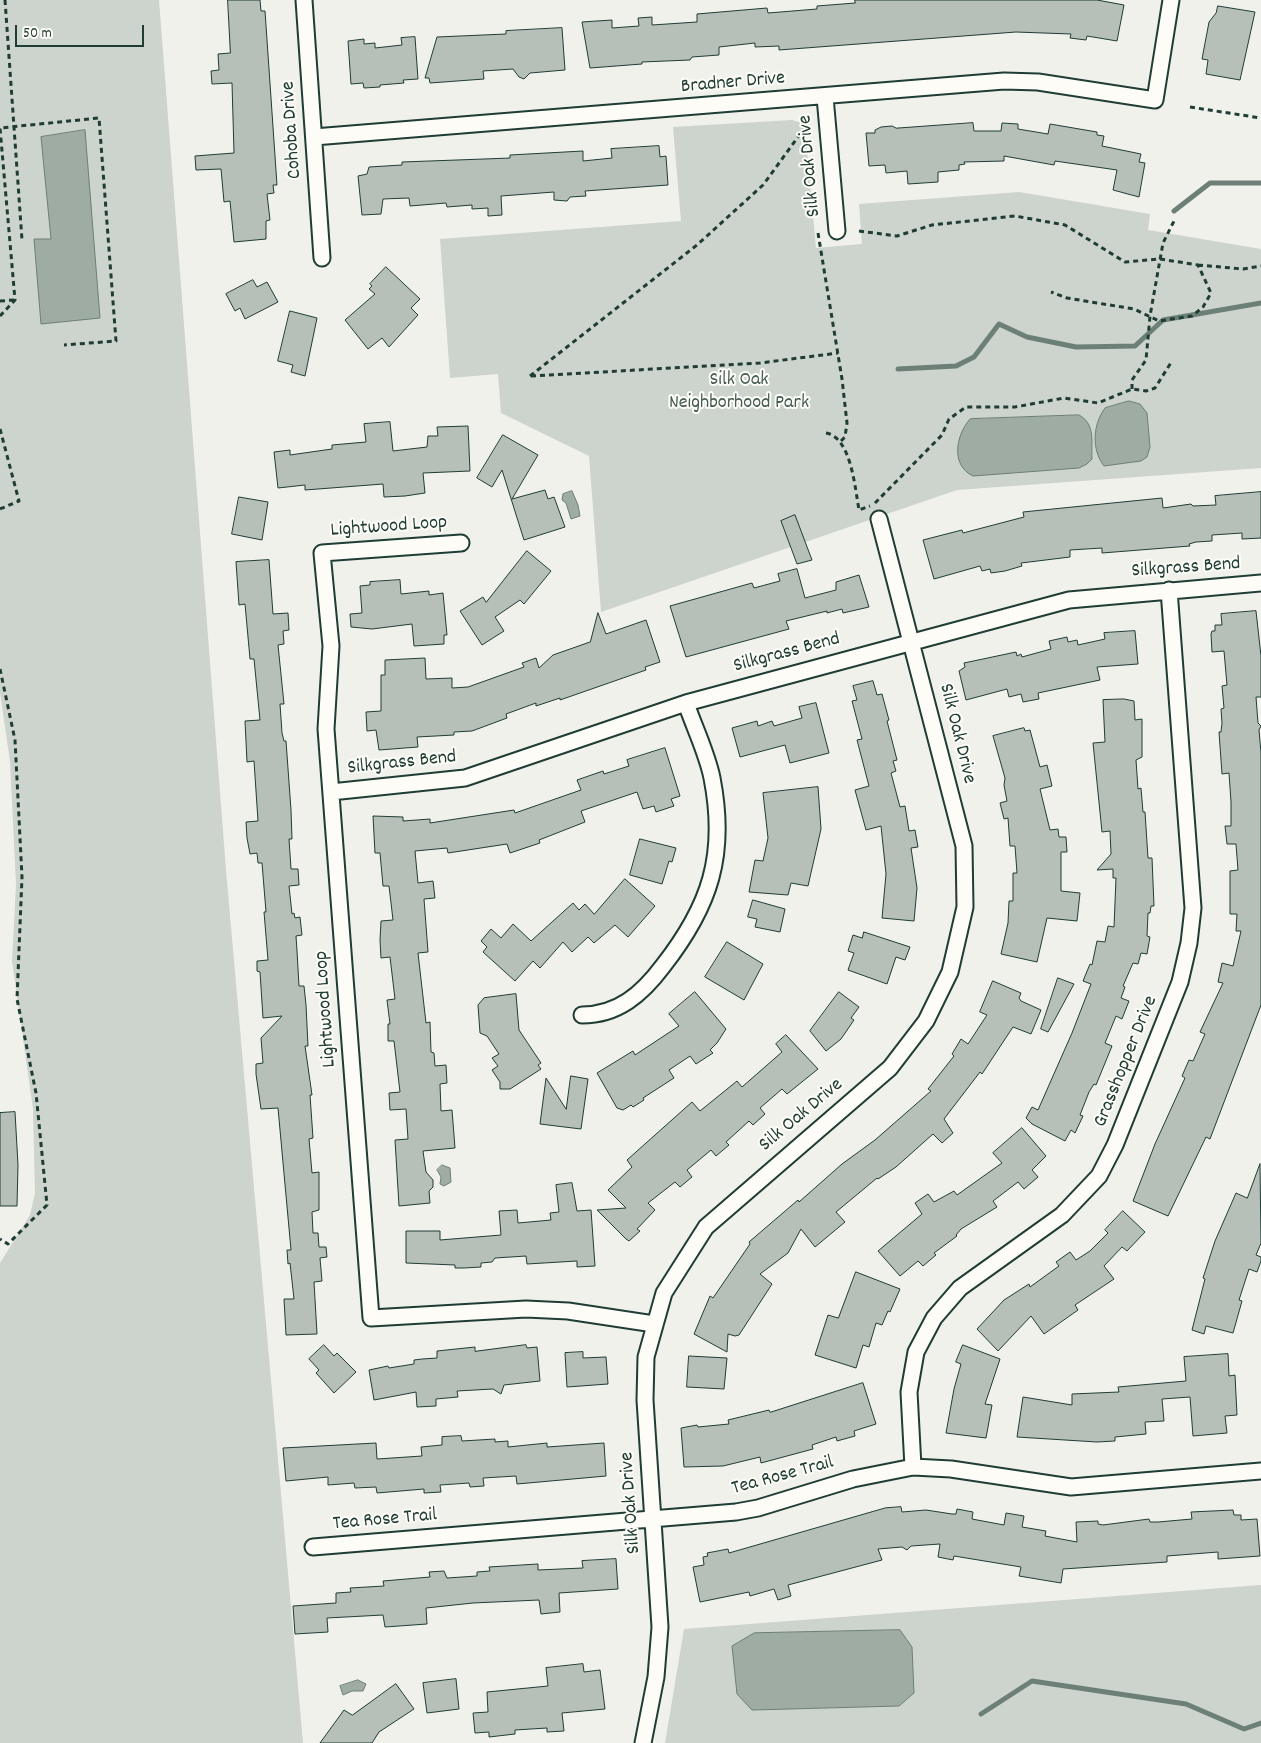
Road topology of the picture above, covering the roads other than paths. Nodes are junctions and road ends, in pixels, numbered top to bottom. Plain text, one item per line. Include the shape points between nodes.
1 (304, 0) edge
2 (1171, 0) edge
3 (825, 97) junction
4 (314, 137) junction
5 (837, 231) dead end
6 (322, 258) dead end
7 (879, 519) dead end
8 (461, 543) dead end
9 (1261, 584) edge
10 (1168, 590) junction
11 (912, 642) junction
12 (686, 703) junction
13 (331, 792) junction
14 (582, 1015) dead end
15 (654, 1324) junction
16 (913, 1466) junction
17 (1261, 1471) edge
18 (654, 1519) junction
19 (313, 1547) dead end
20 (644, 1743) edge

1 - 4 street, Cohoba Drive
2 - 3 street, Bradner Drive via 1155,100 1021,81
3 - 4 street, Bradner Drive
3 - 5 street, Silk Oak Drive
4 - 6 street, Cohoba Drive
7 - 11 street, Silk Oak Drive
8 - 13 street, Lightwood Loop via 322,552 331,646 326,729
9 - 10 street, Silkgrass Bend
10 - 11 street, Silkgrass Bend via 1069,600
10 - 16 street, Grasshopper Drive via 1193,908 1180,982 1115,1145 1098,1176 1062,1216 960,1288 934,1318 916,1352 909,1392
11 - 12 street, Silkgrass Bend
11 - 15 street, Silk Oak Drive via 964,846 965,908 950,972 926,1021 890,1068 706,1227 664,1293
12 - 13 street, Silkgrass Bend via 465,778
12 - 14 street via 712,778 718,843 710,888 682,943 644,988 611,1012
13 - 15 street, Lightwood Loop via 371,1318 526,1309 568,1311
15 - 18 street, Silk Oak Drive via 646,1357 645,1400
16 - 17 street, Tea Rose Trail via 1071,1487
16 - 18 street, Tea Rose Trail via 853,1479 758,1508
18 - 19 street, Tea Rose Trail
18 - 20 street, Silk Oak Drive via 660,1627 656,1677

